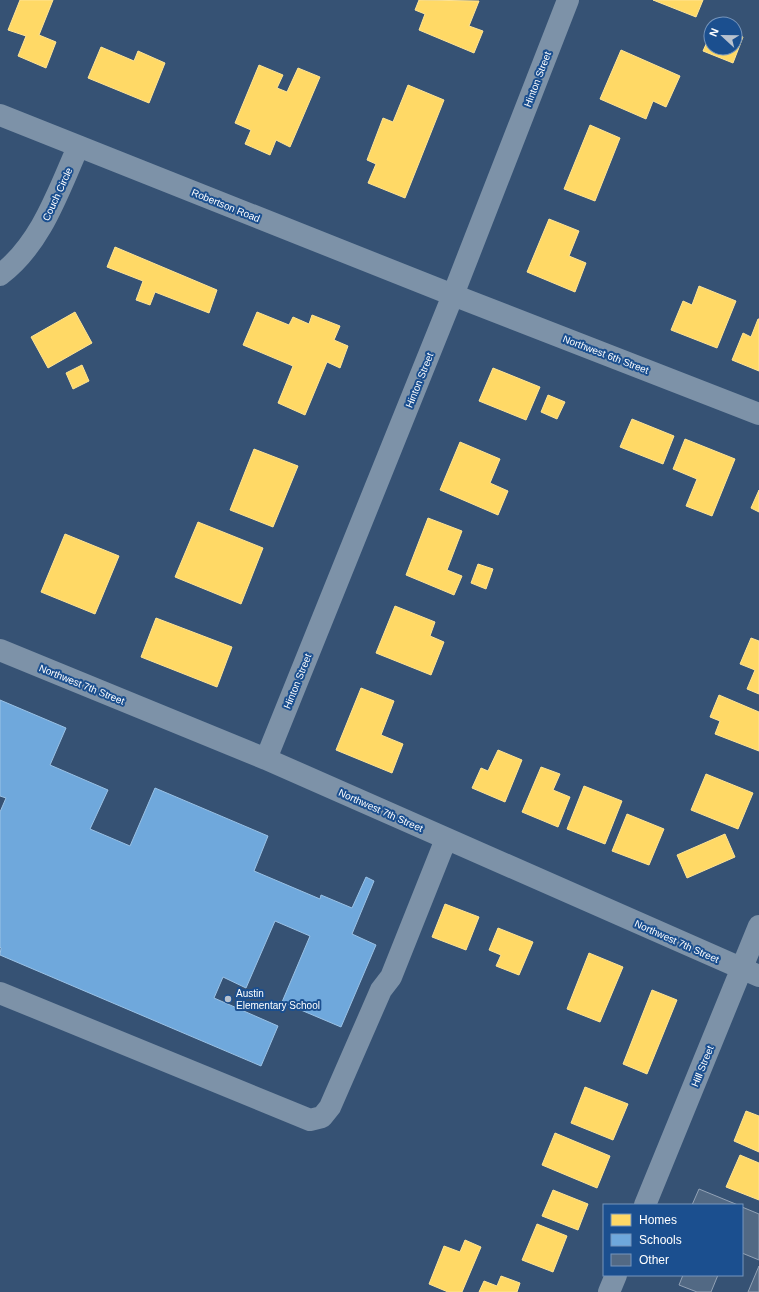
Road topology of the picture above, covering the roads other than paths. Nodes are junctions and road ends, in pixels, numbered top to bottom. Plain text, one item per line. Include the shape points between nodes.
1 (568, 0) edge
2 (0, 115) edge
3 (78, 147) junction
4 (0, 275) edge
5 (453, 295) junction
6 (759, 414) edge
7 (0, 650) edge
8 (266, 759) junction
9 (446, 838) junction
10 (759, 926) edge
11 (750, 973) edge
12 (0, 994) edge
13 (645, 1204) edge
14 (616, 1276) edge
15 (610, 1292) edge

1 - 5 street, Hinton Street
2 - 3 street, Robertson Road
3 - 4 street, Couch Circle via 46,220 12,266
3 - 5 street, Robertson Road
5 - 6 street, Northwest 6th Street
5 - 8 street, Hinton Street
7 - 8 street, Northwest 7th Street
8 - 9 street, Northwest 7th Street
9 - 11 street, Northwest 7th Street
9 - 12 street via 391,977 381,990 330,1107 322,1117 310,1120
10 - 11 street, Hill Street
11 - 13 street, Hill Street
14 - 15 street

